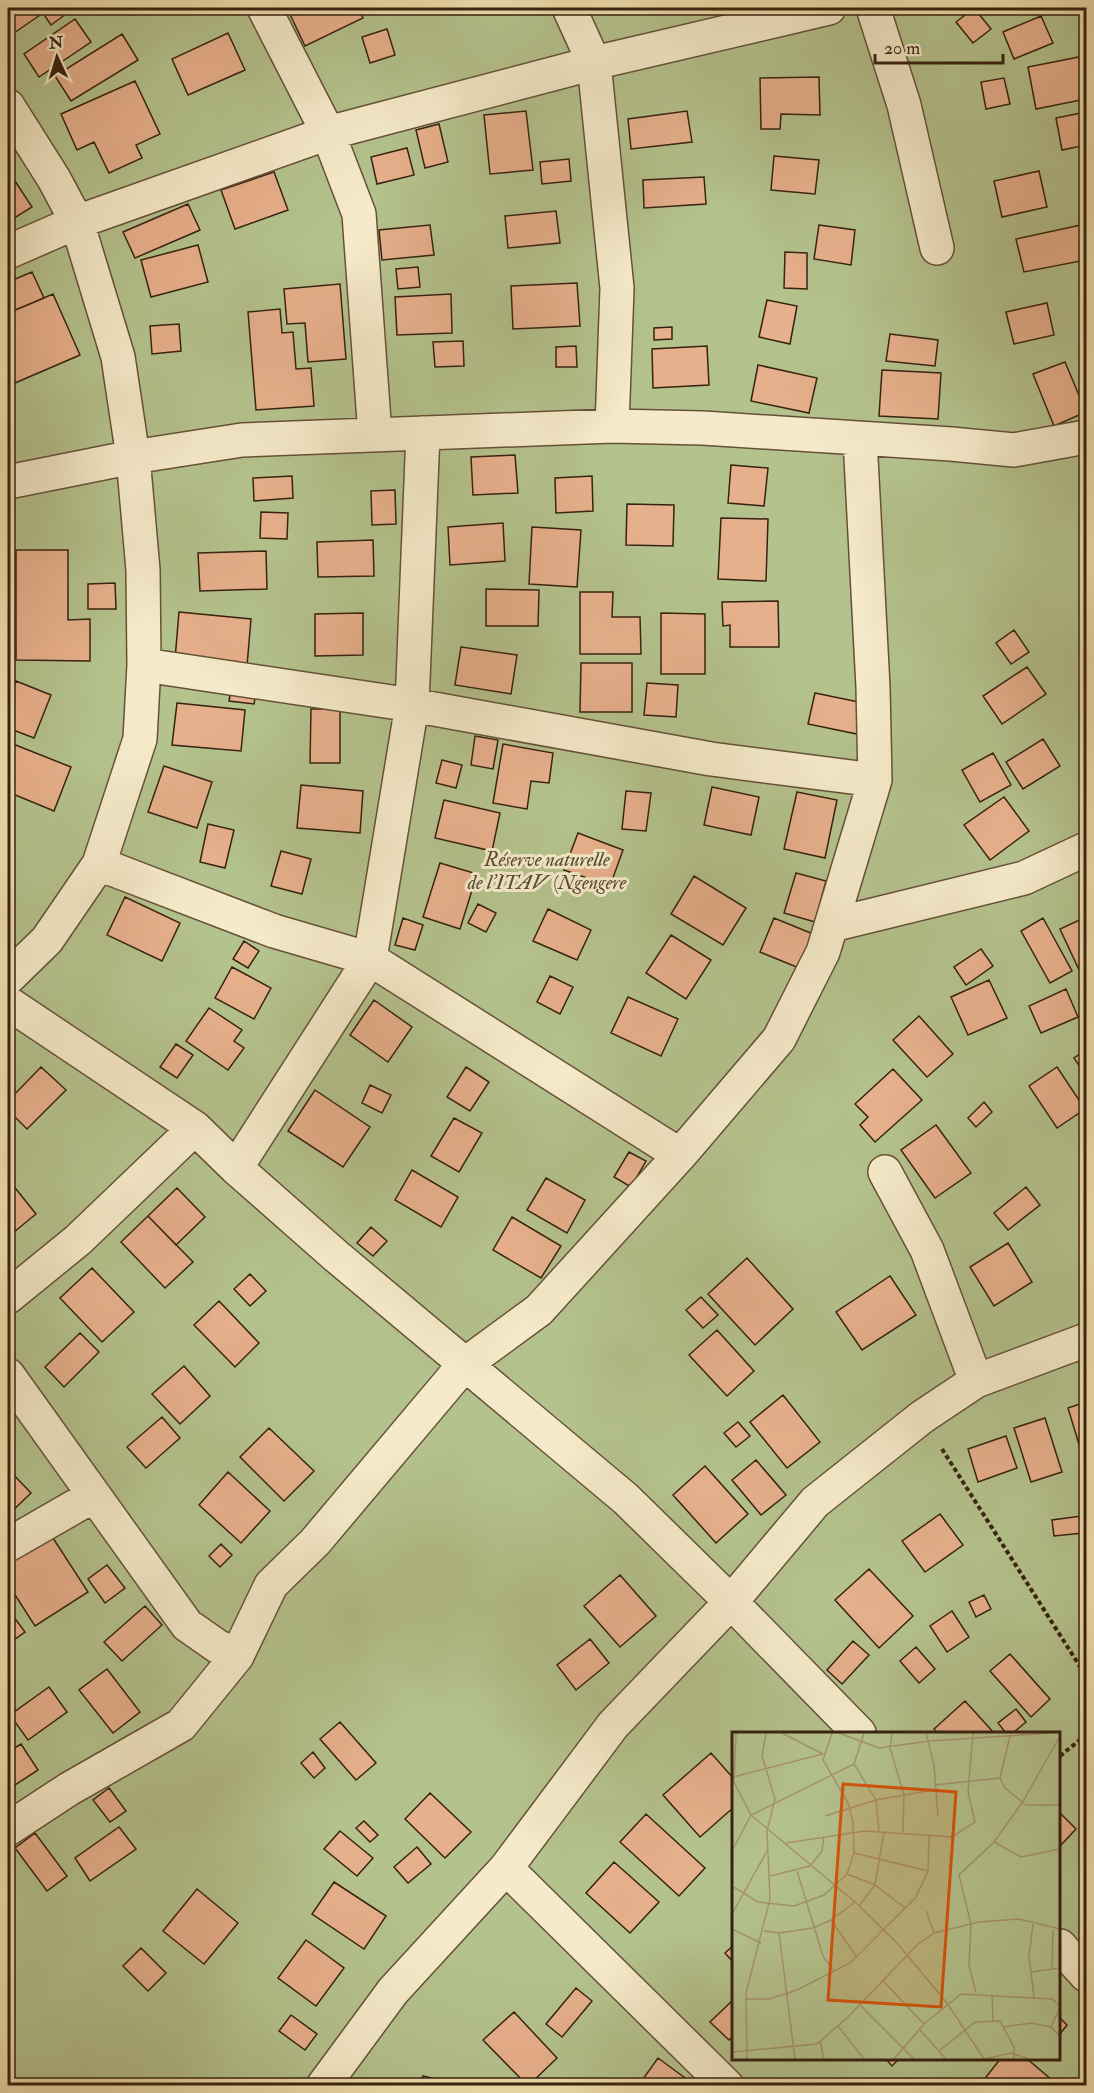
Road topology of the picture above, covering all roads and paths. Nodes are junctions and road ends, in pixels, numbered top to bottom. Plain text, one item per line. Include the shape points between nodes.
1 (264, 8) edge
2 (569, 8) edge
3 (829, 8) edge
4 (873, 8) edge
5 (594, 63) junction
6 (8, 106) edge
7 (328, 133) junction
8 (77, 222) junction
9 (937, 248) dead end
10 (8, 252) edge
11 (612, 426) junction
12 (423, 433) junction
13 (375, 435) junction
14 (1086, 437) edge
15 (860, 439) junction
16 (133, 457) junction
17 (8, 483) edge
18 (144, 665) junction
19 (412, 705) junction
20 (875, 780) junction
21 (1086, 849) edge
22 (99, 864) junction
23 (832, 925) junction
24 (370, 959) junction
25 (8, 978) edge
26 (8, 1003) edge
27 (195, 1128) junction
28 (680, 1155) junction
29 (236, 1168) junction
30 (885, 1172) dead end
31 (8, 1297) edge
32 (1086, 1340) edge
33 (464, 1365) junction
34 (8, 1375) edge
35 (976, 1381) junction
36 (922, 1417) junction
37 (93, 1496) junction
38 (8, 1545) edge
39 (731, 1602) junction
40 (237, 1656) junction
41 (1086, 1676) edge
42 (858, 1732) edge
43 (1086, 1735) edge
44 (1061, 1754) edge
45 (16, 1812) edge
46 (506, 1868) junction
47 (1061, 1948) edge
48 (1086, 1975) edge
49 (323, 2085) edge
50 (728, 2085) edge

1 - 7 street
2 - 5 street
3 - 5 street
4 - 9 street via 904,105
5 - 7 street
5 - 11 street via 617,288
6 - 8 street
7 - 8 street
7 - 13 street via 359,214
8 - 10 street
8 - 16 street via 118,357
11 - 12 street
11 - 15 street
12 - 13 street
12 - 19 street
13 - 16 street via 242,440
14 - 15 street via 1014,450
15 - 20 street
16 - 17 street
16 - 18 street via 143,570
18 - 19 street
18 - 22 street via 140,739
19 - 20 street via 711,759
19 - 24 street
20 - 23 street
21 - 23 street via 1024,878
22 - 24 street via 274,931
22 - 25 street via 46,940
23 - 28 street via 823,952 779,1039
24 - 28 street
24 - 29 street
26 - 27 street
27 - 29 street
27 - 31 street via 78,1240
28 - 33 street via 539,1310
29 - 33 street
30 - 35 street via 927,1250
32 - 35 street
33 - 39 street via 626,1499
33 - 40 street via 315,1542 271,1585
34 - 37 street
35 - 36 street
36 - 39 street via 815,1502
36 - 41 path
37 - 38 street
37 - 40 street via 188,1625
39 - 42 street
39 - 46 street via 613,1725
40 - 45 street via 181,1725 69,1789
43 - 44 path
46 - 49 street via 393,1991
46 - 50 street
47 - 48 street

